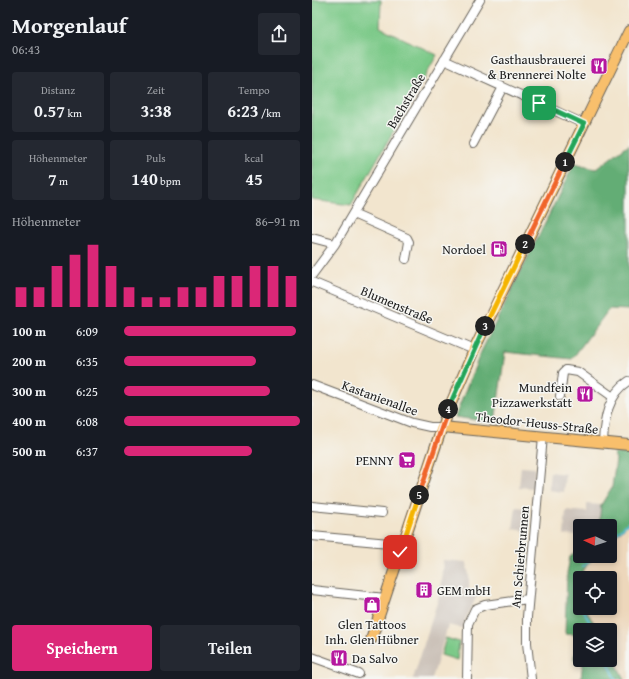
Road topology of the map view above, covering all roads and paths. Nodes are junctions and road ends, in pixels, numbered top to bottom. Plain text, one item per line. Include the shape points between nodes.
1 (480, 0) edge
2 (629, 31) edge
3 (444, 60) junction
4 (503, 87) junction
5 (584, 124) junction
6 (473, 144) dead end
7 (353, 214) junction
8 (312, 238) edge
9 (334, 244) junction
10 (406, 259) dead end
11 (312, 275) edge
12 (312, 282) edge
13 (474, 350) junction
14 (629, 381) edge
15 (312, 385) edge
16 (560, 396) dead end
17 (613, 397) junction
18 (442, 427) junction
19 (543, 436) junction
20 (603, 442) junction
21 (629, 445) edge
22 (312, 506) edge
23 (382, 513) dead end
24 (312, 536) edge
25 (401, 547) junction
26 (312, 590) edge
27 (385, 598) junction
28 (528, 599) junction
29 (371, 640) dead end
30 (312, 657) edge
31 (359, 674) dead end
32 (467, 679) edge
33 (531, 679) edge

1 - 3 street, Bachstraße
2 - 5 main road
3 - 4 street
3 - 7 street, Bachstraße
4 - 5 street
4 - 6 street
5 - 13 main road
7 - 9 street, Bachstraße
7 - 10 street via 407,238 409,242
8 - 9 street
9 - 11 street, Bachstraße
12 - 13 street, Blumenstraße
13 - 18 main road
14 - 17 street
15 - 18 street, Kastanienallee via 412,423
16 - 17 street via 563,373 572,370
17 - 20 street via 606,416
18 - 19 main road, Theodor-Heuss-Straße
18 - 25 main road
19 - 20 main road, Theodor-Heuss-Straße
19 - 28 street, Am Schierbrunnen
20 - 21 main road, Theodor-Heuss-Straße
22 - 23 street
24 - 25 street via 389,543
25 - 27 main road
26 - 27 street
27 - 29 main road
28 - 32 street via 485,605 475,609 468,624
28 - 33 street, Am Schierbrunnen via 527,642
30 - 31 street

